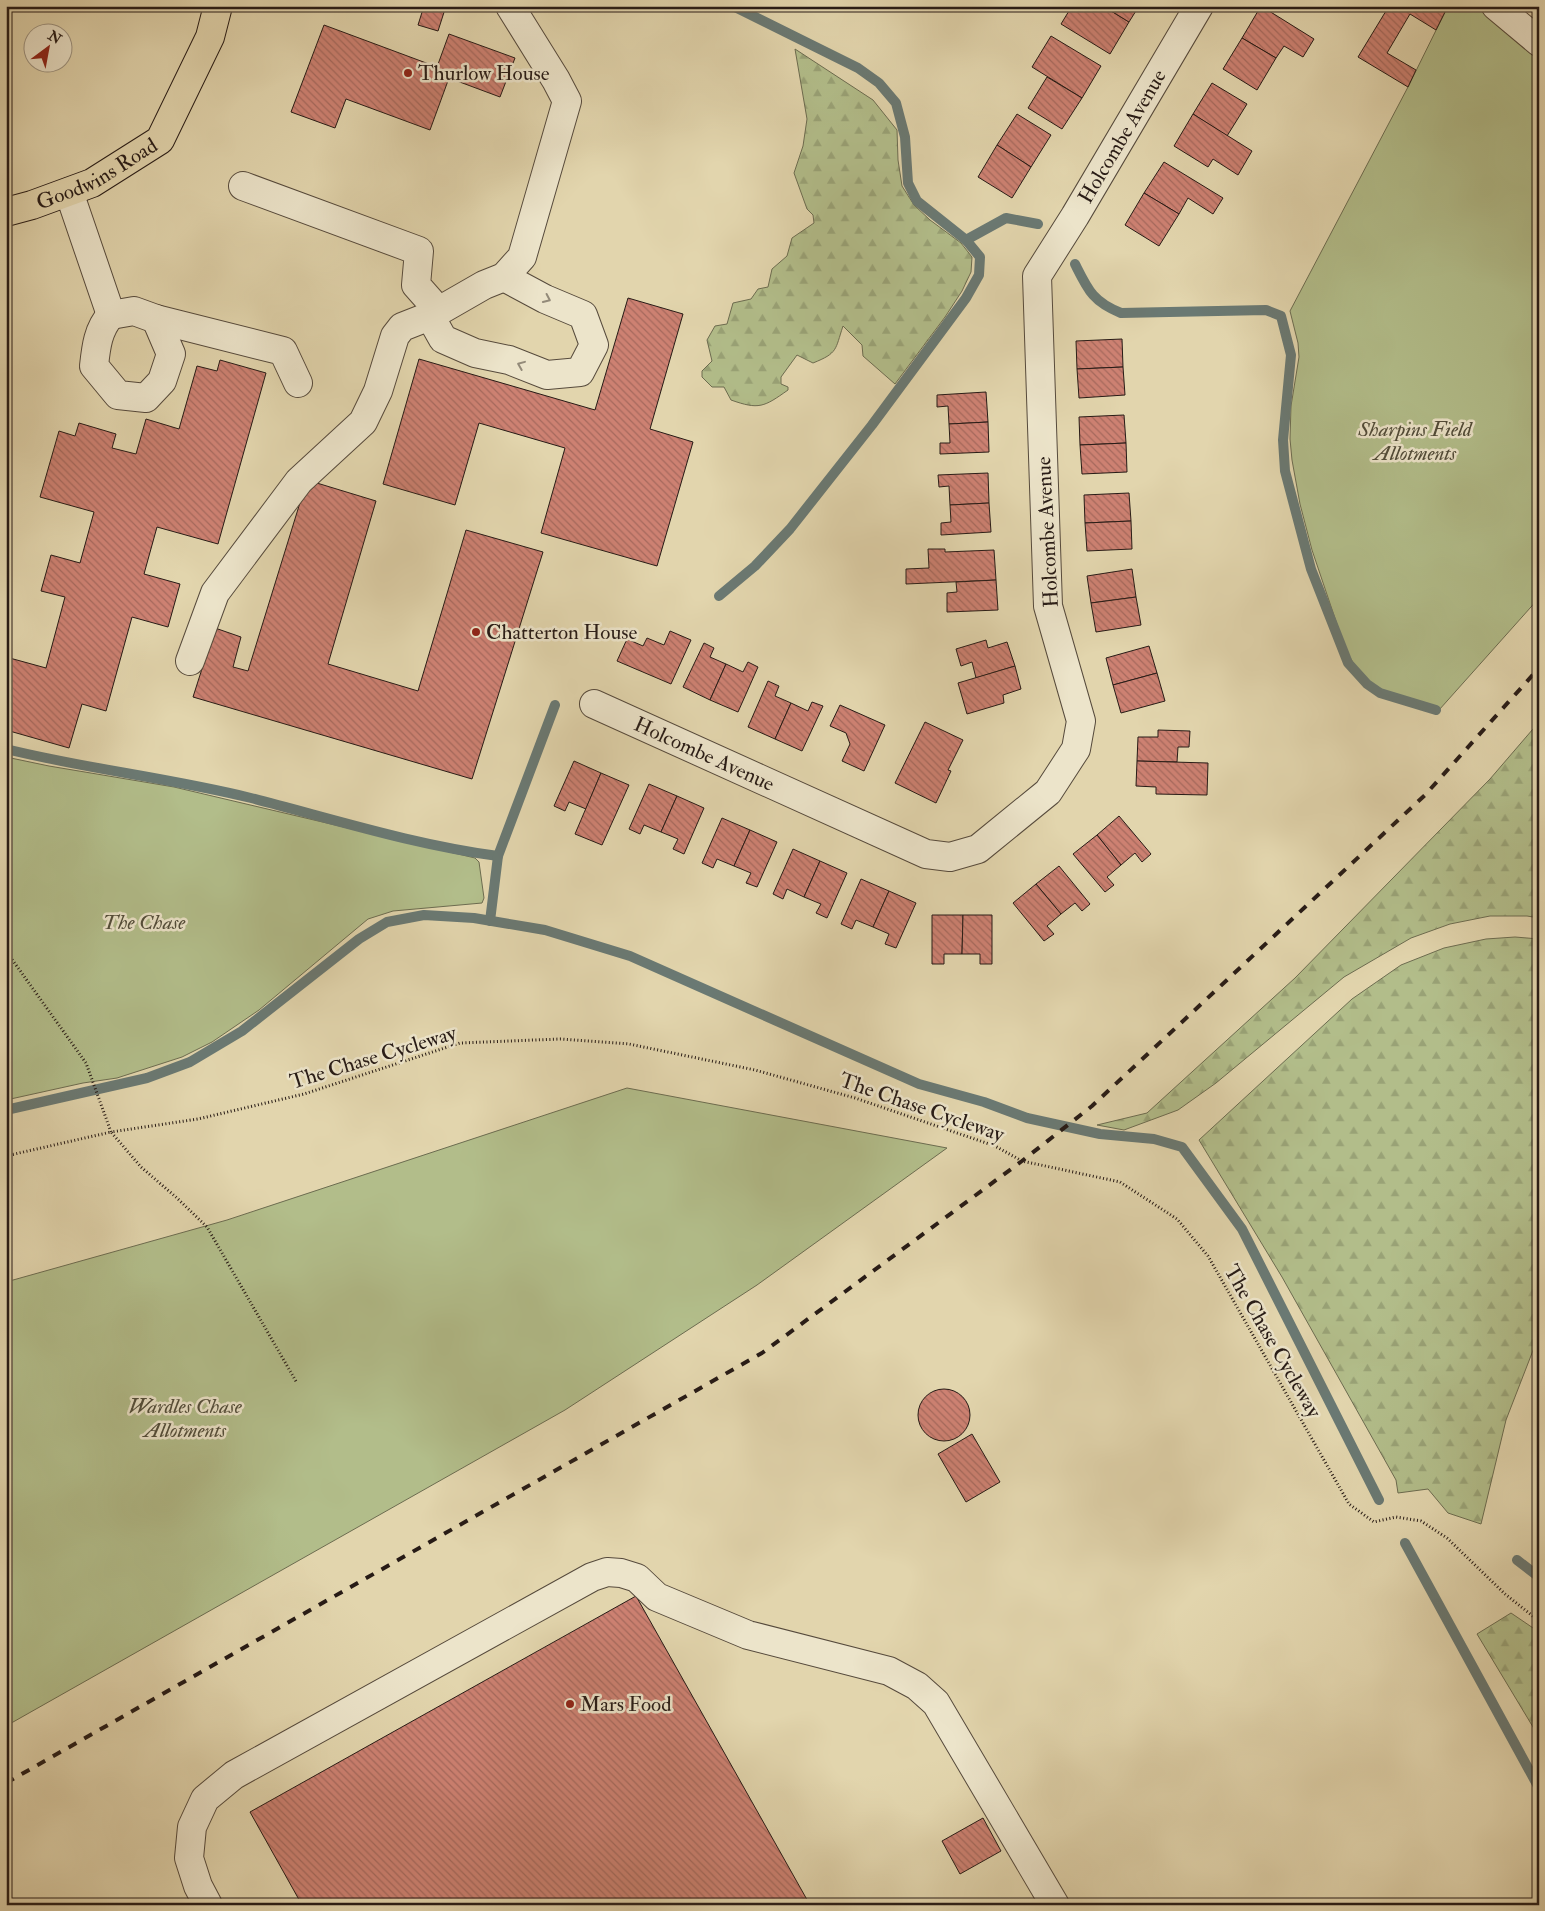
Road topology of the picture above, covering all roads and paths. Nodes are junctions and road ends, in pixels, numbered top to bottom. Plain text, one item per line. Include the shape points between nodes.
1 (218, 6) edge
2 (510, 6) edge
3 (1199, 6) edge
4 (1496, 6) edge
5 (1539, 42) edge
6 (243, 186) dead end
7 (69, 192) junction
8 (6, 212) edge
9 (504, 277) junction
10 (435, 314) junction
11 (111, 315) junction
12 (156, 319) junction
13 (298, 383) dead end
14 (190, 662) dead end
15 (594, 704) dead end
16 (6, 951) edge
17 (110, 1132) junction
18 (6, 1156) edge
19 (297, 1383) dead end
20 (1539, 1621) edge
21 (208, 1905) edge
22 (1055, 1905) edge

1 - 7 main road, Goodwins Road via 210,38 160,140 92,183
2 - 9 street via 567,102 522,257
3 - 15 street, Holcombe Avenue via 1037,276 1048,606 1081,721 1076,749 1048,792 978,849 950,857 926,854
4 - 5 street
6 - 10 street via 419,251 416,285
7 - 8 main road, Goodwins Road
7 - 11 street
9 - 10 street
9 -> 10 street via 583,315 594,345 580,372 547,375 510,360 475,353 443,339
10 - 14 street via 402,327 395,336 378,391 363,422 299,481 214,593
11 - 12 street via 134,311
11 - 12 street via 103,324 96,344 94,366 118,395 146,398 162,381 171,354
12 - 13 street via 283,351
16 - 17 path via 86,1063
17 - 18 path, The Chase Cycleway
17 - 19 path via 141,1167 206,1227
17 - 20 path, The Chase Cycleway via 198,1119 304,1094 460,1044 560,1039 629,1044 755,1070 855,1098 996,1146 1022,1161 1120,1182 1177,1219 1208,1256 1349,1504 1374,1522 1396,1517 1421,1522 1447,1538 1505,1594
21 - 22 street via 189,1858 192,1827 206,1798 234,1775 583,1581 607,1572 637,1578 657,1597 748,1635 889,1671 917,1686 936,1703

